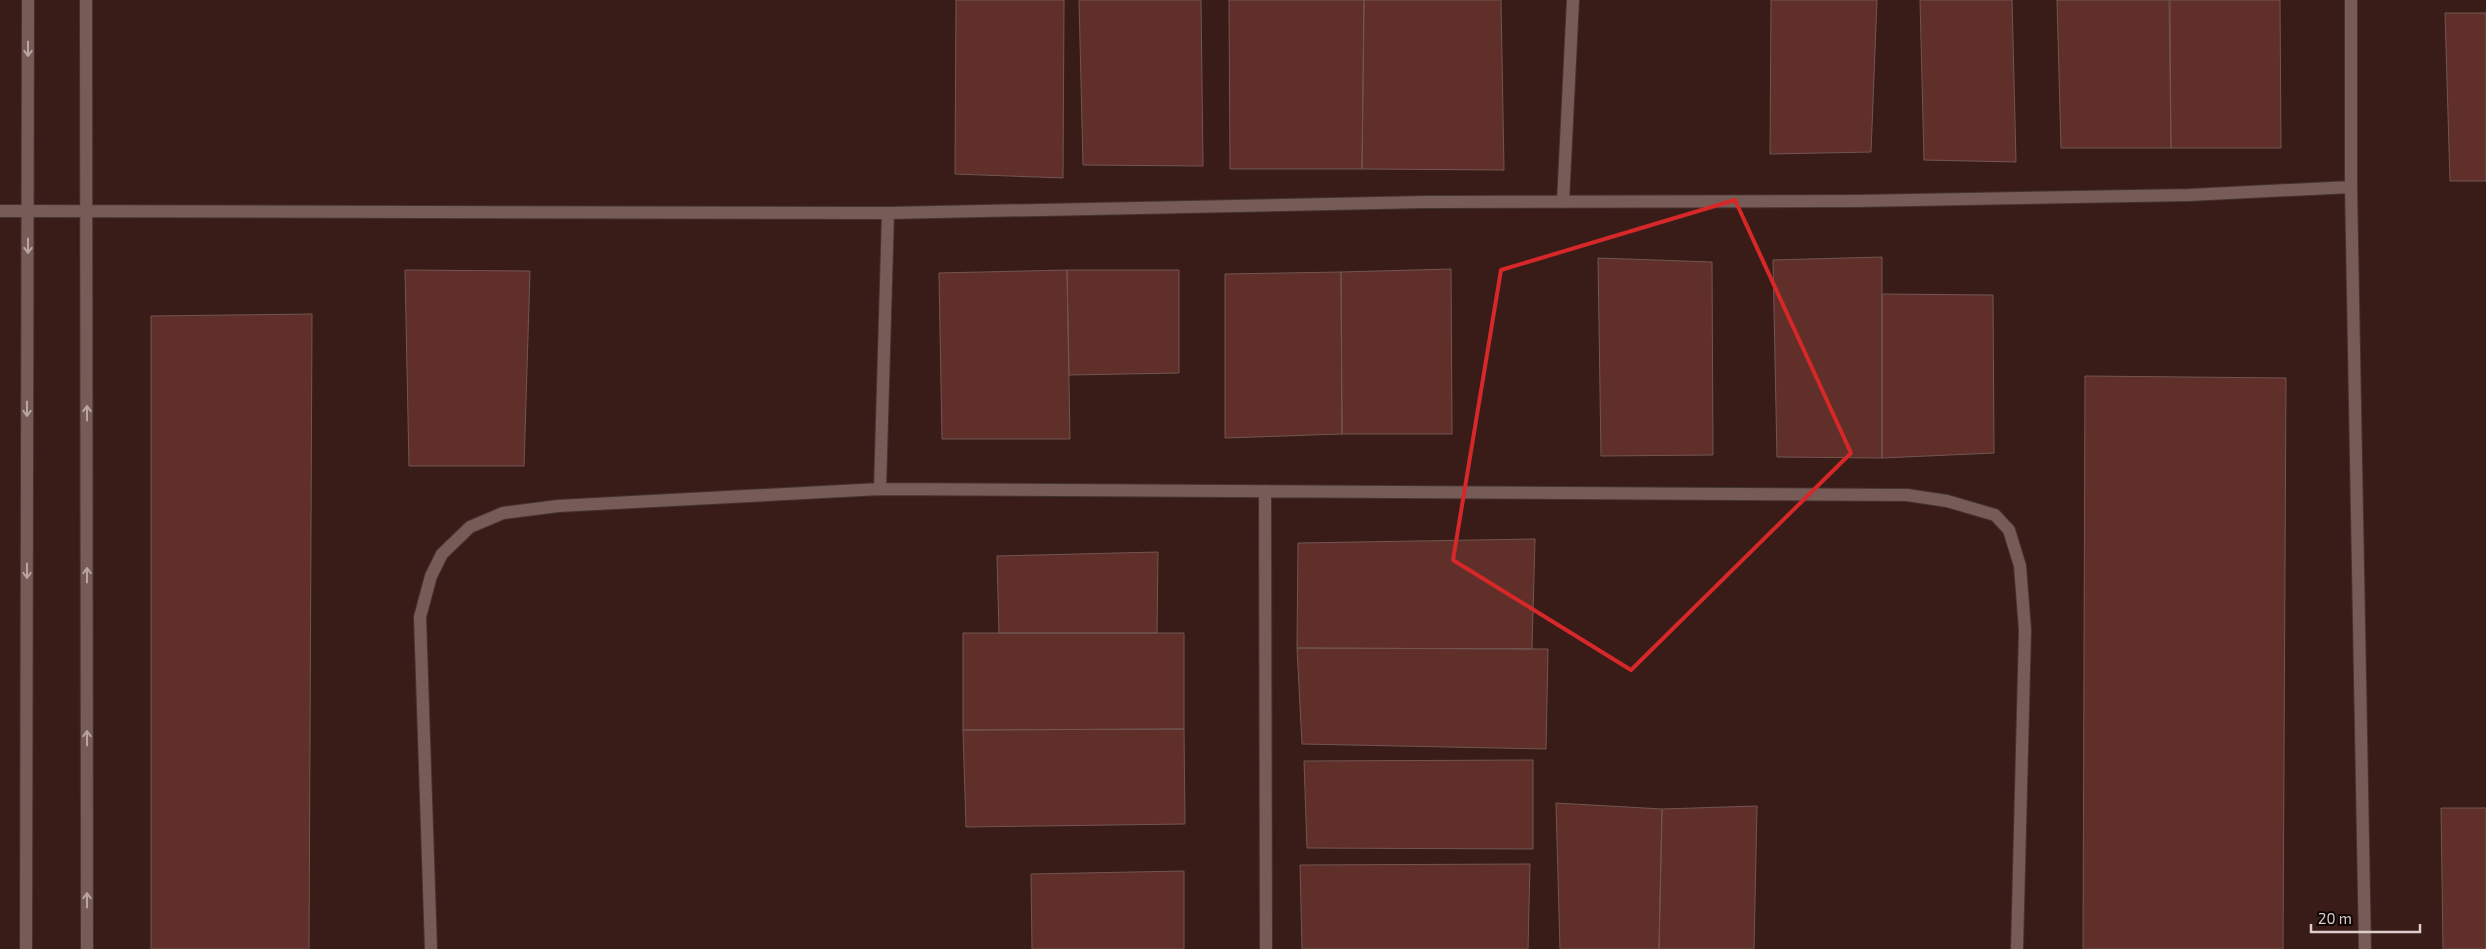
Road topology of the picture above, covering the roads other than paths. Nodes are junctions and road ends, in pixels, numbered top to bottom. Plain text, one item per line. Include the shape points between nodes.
1 (28, 0) edge
2 (86, 0) edge
3 (1573, 0) edge
4 (2351, 0) edge
5 (2351, 187) junction
6 (1563, 202) junction
7 (0, 211) edge
8 (28, 211) junction
9 (88, 211) junction
10 (888, 213) junction
11 (880, 489) junction
12 (1265, 491) junction
13 (26, 949) edge
14 (87, 949) edge
15 (431, 949) edge
16 (1266, 949) edge
17 (2017, 949) edge
18 (2365, 949) edge

1 -> 8 street
2 - 9 street
3 - 6 street
4 - 5 street
5 - 6 street via 2189,195
5 - 18 street
6 - 10 street
7 - 8 street
8 - 9 street
8 -> 13 street
9 - 10 street
14 -> 9 street
10 - 11 street
11 - 12 street
11 - 15 street via 558,506 504,513 470,527 442,554 431,576 420,616
12 - 16 street
12 - 17 street via 1906,495 1947,501 1995,515 2009,530 2020,566 2025,630

